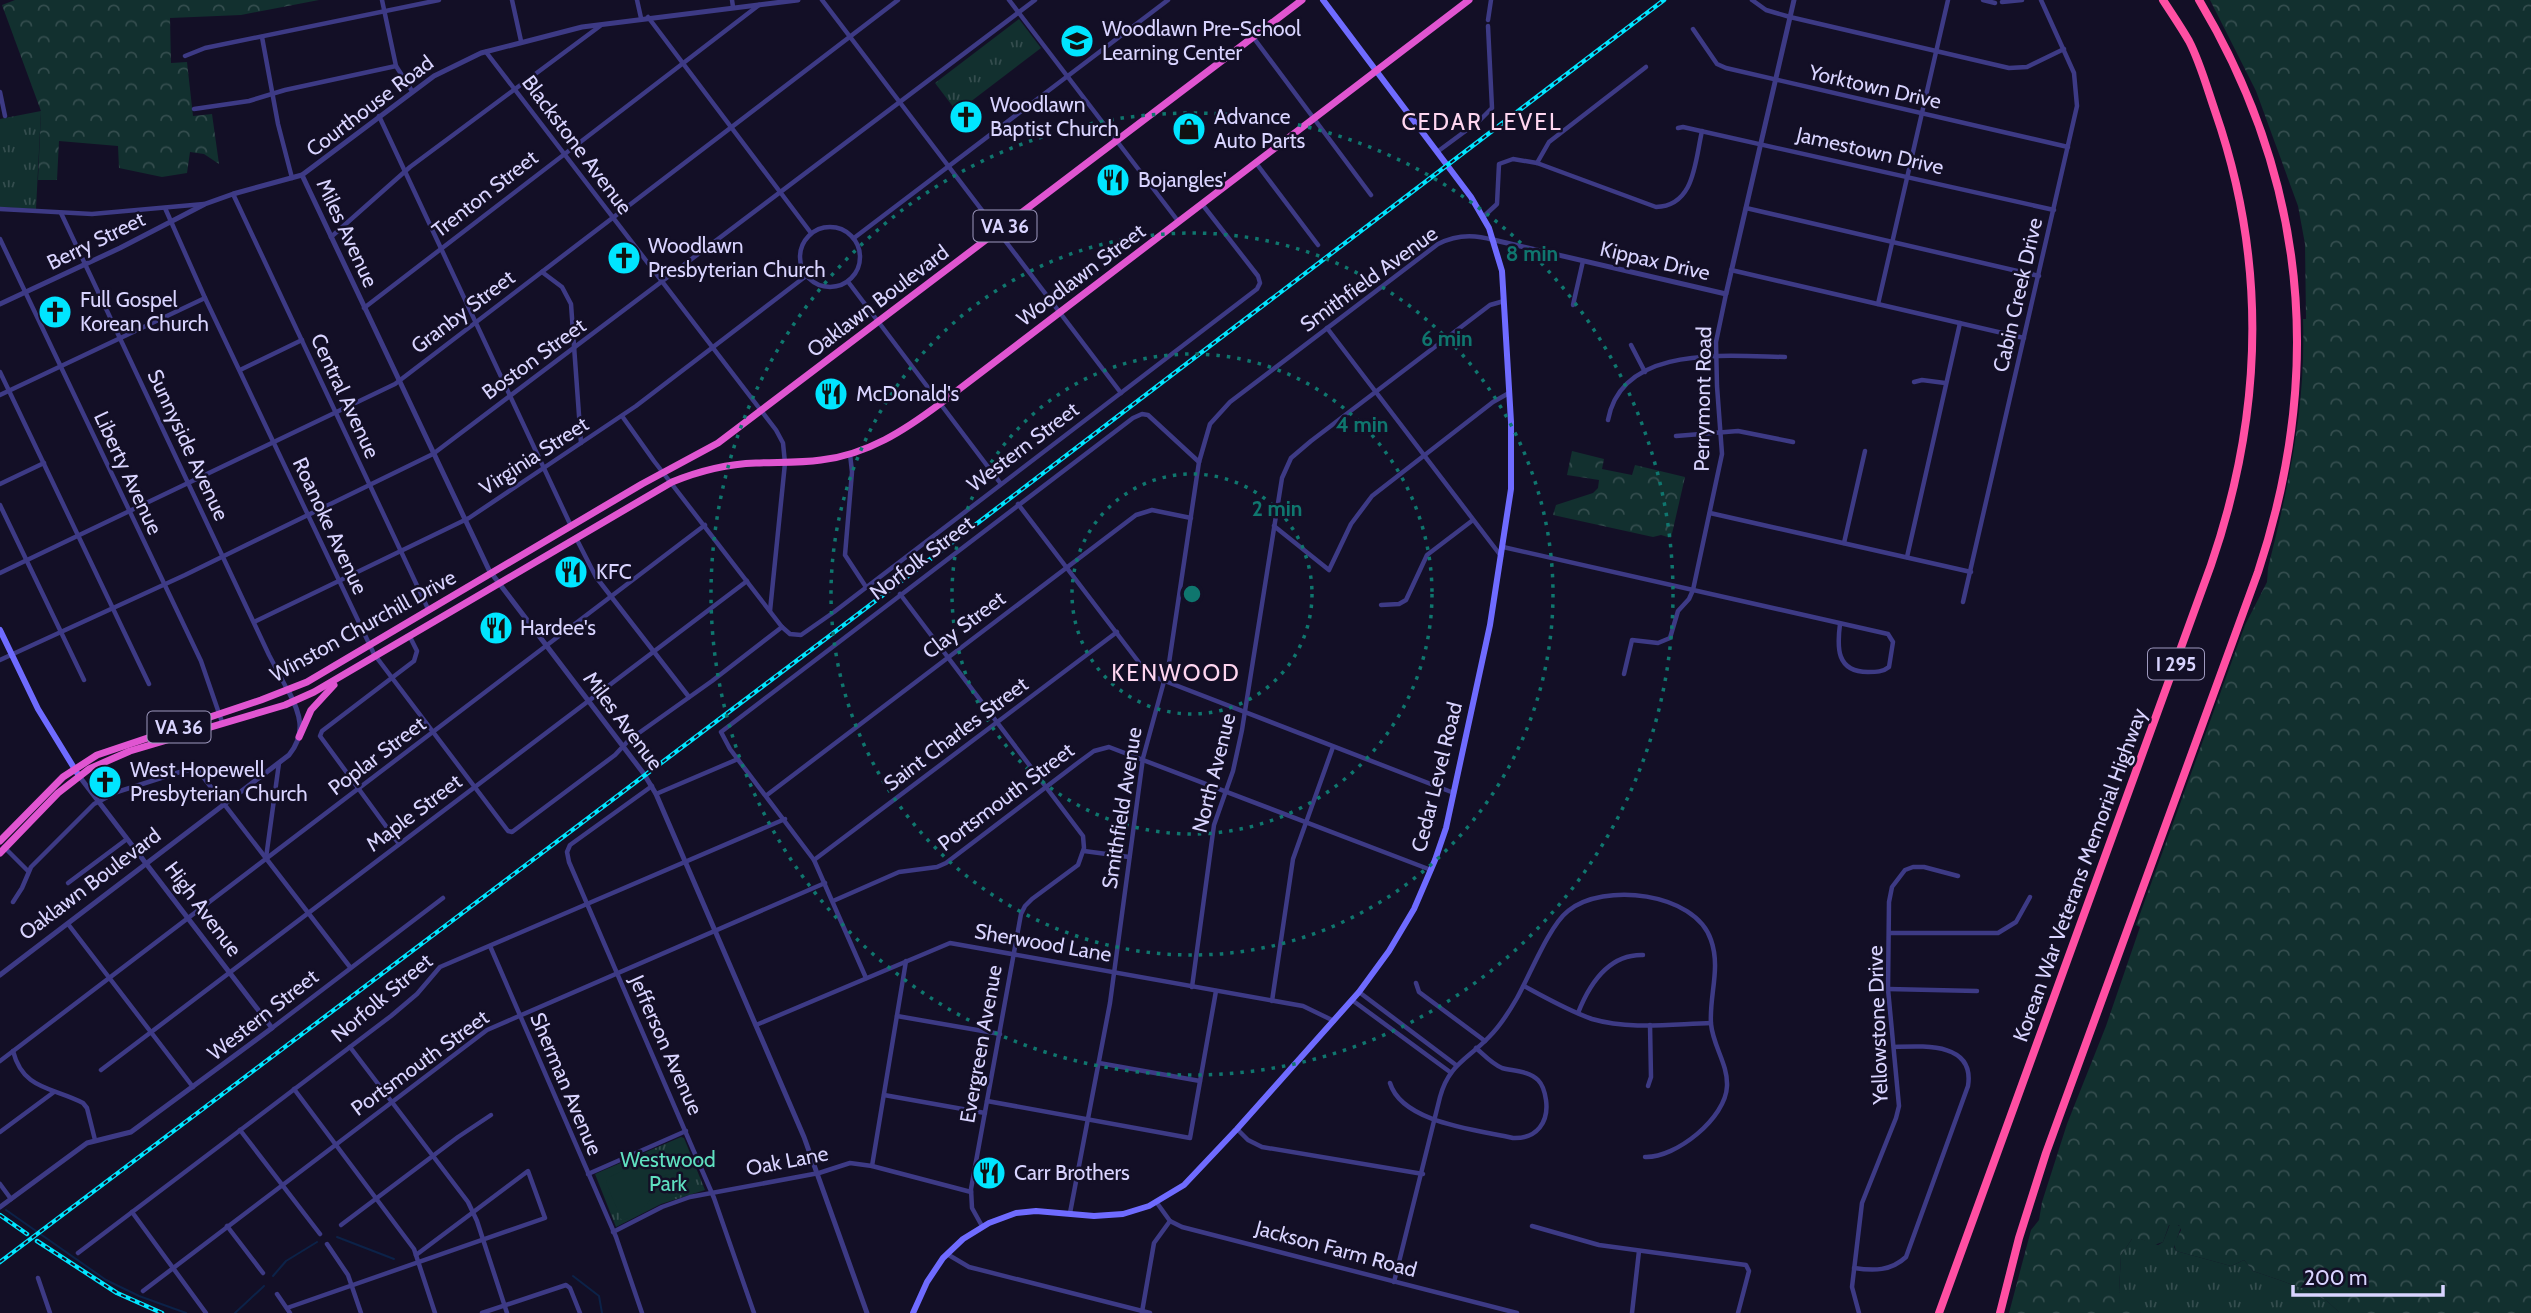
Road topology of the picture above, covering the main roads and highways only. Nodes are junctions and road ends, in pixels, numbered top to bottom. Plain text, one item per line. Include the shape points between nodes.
1 (1302, 0) edge
2 (1323, 0) edge
3 (1469, 0) edge
4 (2163, 0) edge
5 (2199, 0) edge
6 (1377, 71) junction
7 (707, 450) joint
8 (0, 630) edge
9 (342, 677) junction
10 (299, 737) road end
11 (73, 768) junction
12 (79, 776) junction
13 (1, 847) edge
14 (913, 1313) edge
15 (1938, 1313) edge
16 (2000, 1313) edge

1 - 7 highway, Oaklawn Boulevard / VA 36
2 - 6 main road, Cedar Level Road
3 - 6 highway, Woodlawn Street / VA 36
4 - 15 highway, Korean War Veterans Memorial Highway / I 295 via 2190,43 2243,213 2254,335 2243,451 2211,565
5 - 16 highway, I 295 via 2255,113 2287,226 2297,338 2288,456 2266,546 2046,1153
6 - 9 highway, Woodlawn Street / VA 36 via 897,434 850,454 822,460 725,466 672,482
6 - 14 main road, Cedar Level Road via 1483,216 1500,264 1504,301 1512,467 1502,557 1454,793 1431,870 1396,940 1359,992 1184,1185 1157,1203 1113,1216 1028,1211 982,1226 947,1254
7 - 11 highway, Winston Churchill Drive / VA 36 via 288,690 108,750
8 - 11 main road, High Avenue
9 - 10 highway via 311,710
9 - 12 highway, Winston Churchill Drive / VA 36 via 294,702 114,757
11 - 12 main road, High Avenue
11 - 13 highway, Winston Churchill Drive / VA 36
12 - 13 highway, Winston Churchill Drive / VA 36

